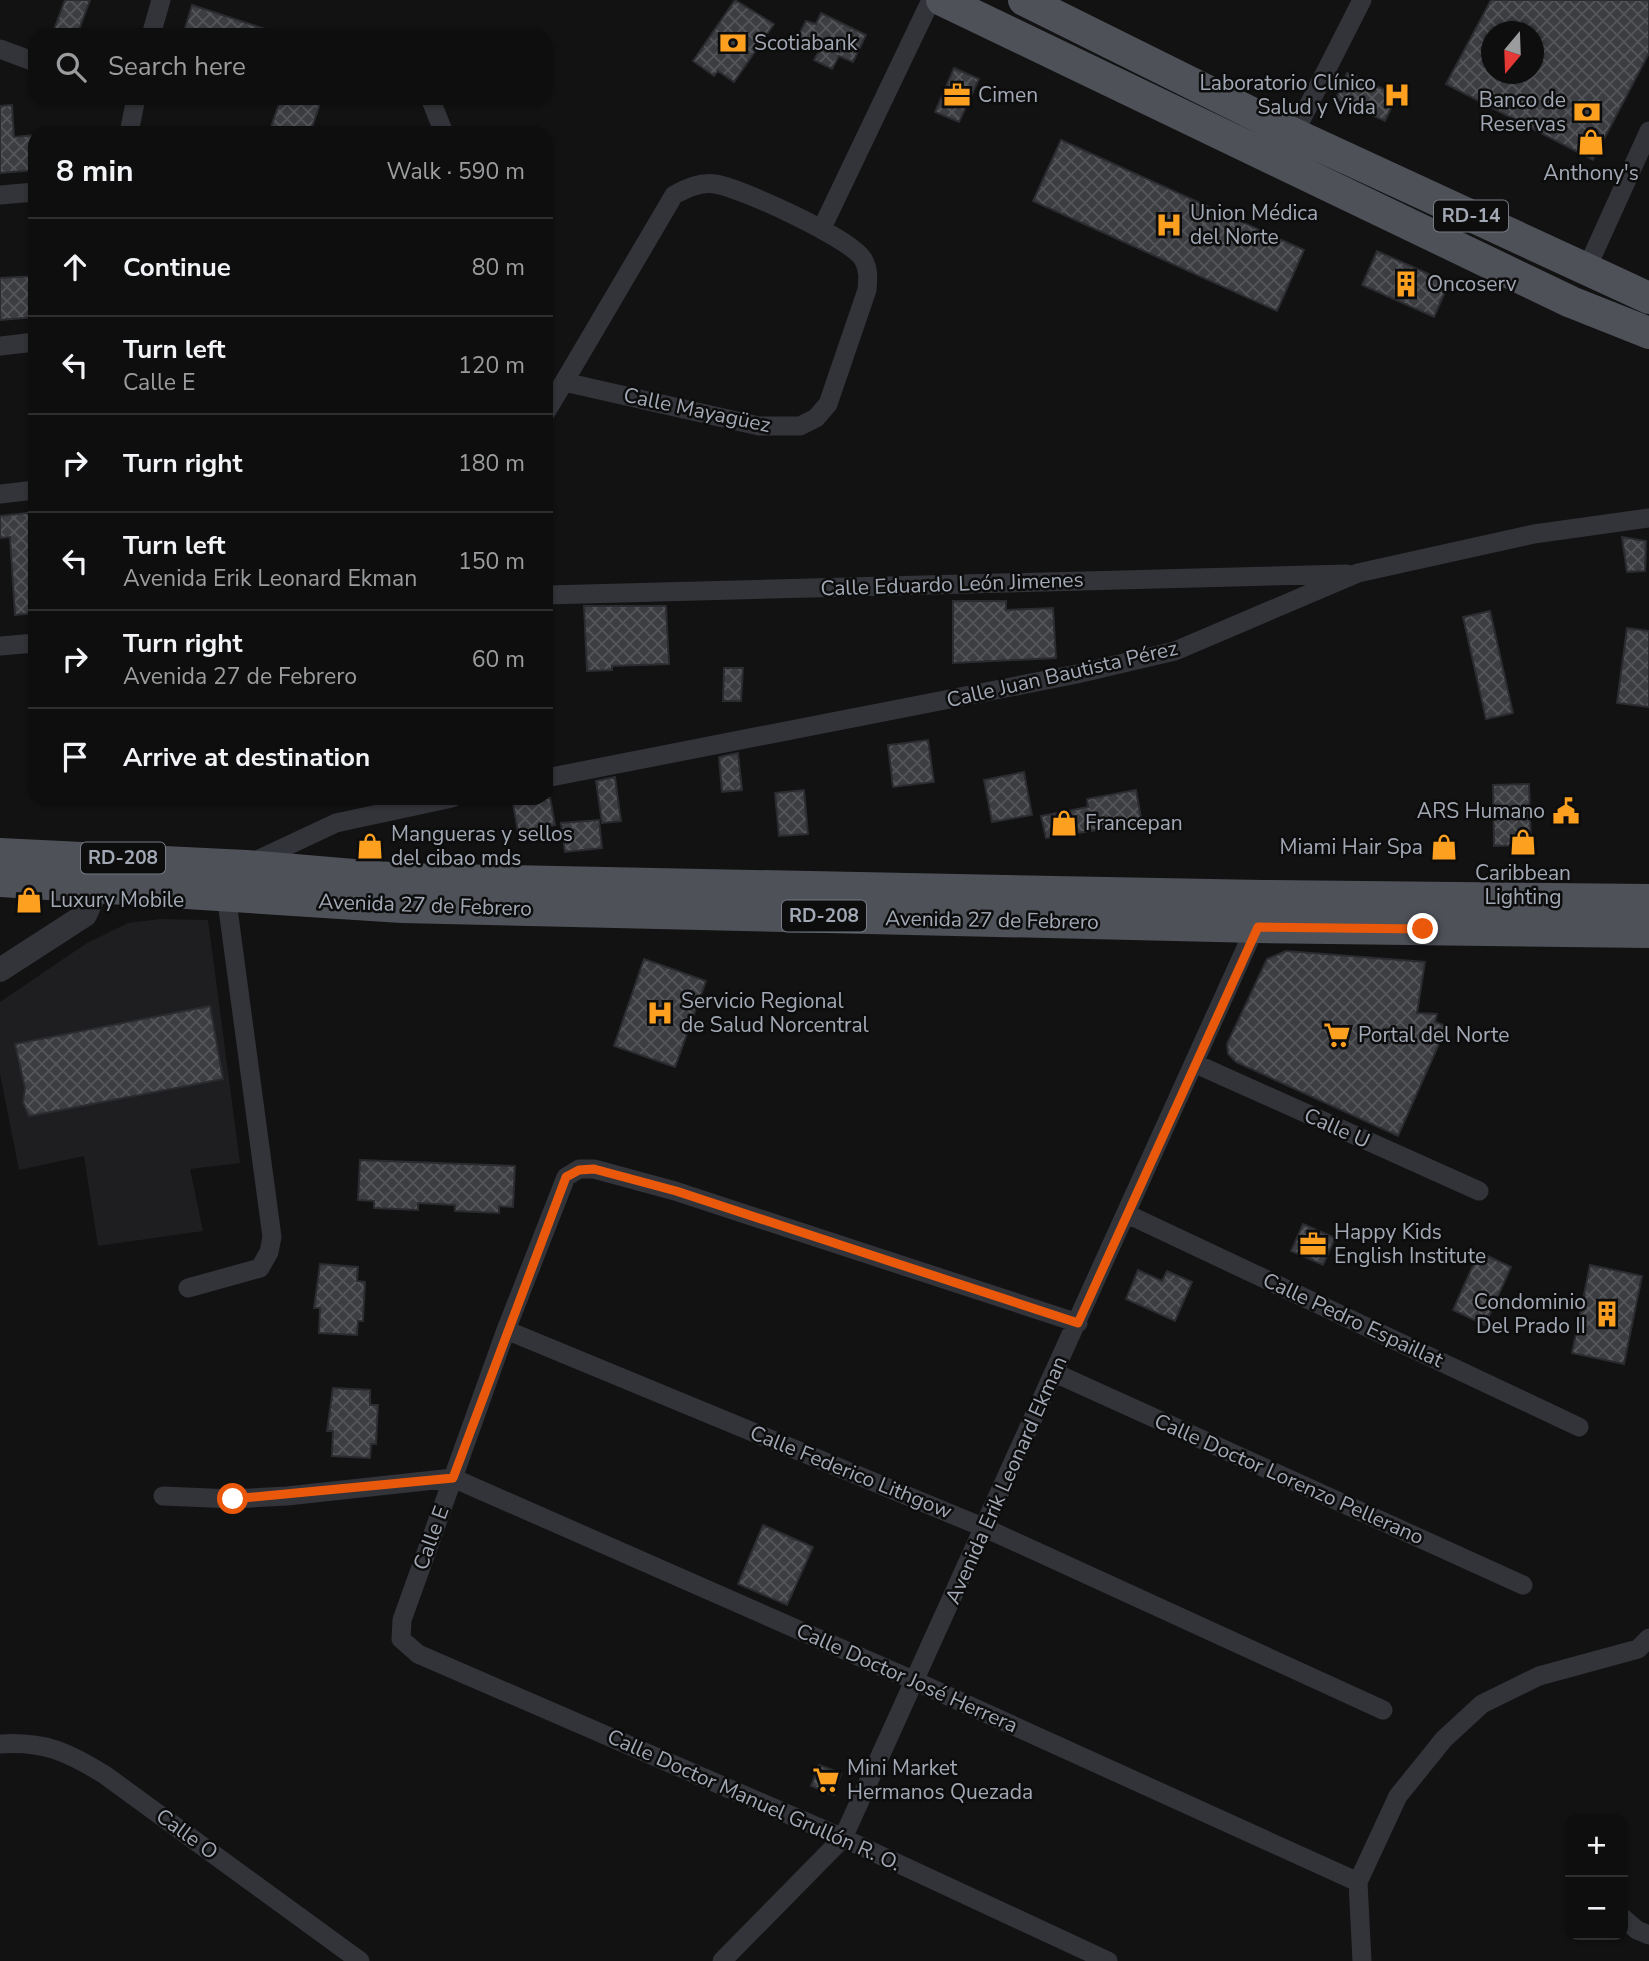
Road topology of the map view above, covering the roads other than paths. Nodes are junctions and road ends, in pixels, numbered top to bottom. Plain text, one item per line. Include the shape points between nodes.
1 (161, 0) edge
2 (930, 0) edge
3 (942, 0) edge
4 (1024, 0) edge
5 (1362, 0) edge
6 (153, 28) edge
7 (0, 49) edge
8 (28, 59) edge
9 (134, 105) edge
10 (433, 105) edge
11 (130, 126) edge
12 (441, 126) edge
13 (1649, 131) edge
14 (1294, 134) junction
15 (28, 193) edge
16 (0, 195) edge
17 (822, 229) junction
18 (1586, 270) junction
19 (1649, 298) edge
20 (1649, 333) edge
21 (28, 343) edge
22 (0, 346) edge
23 (564, 382) junction
24 (553, 400) edge
25 (28, 491) edge
26 (0, 494) edge
27 (1649, 518) edge
28 (1358, 573) junction
29 (553, 595) edge
30 (28, 644) edge
31 (0, 646) edge
32 (553, 777) edge
33 (420, 805) edge
34 (0, 854) edge
35 (246, 866) junction
36 (98, 871) junction
37 (0, 881) edge
38 (226, 894) junction
39 (1649, 900) edge
40 (1260, 912) junction
41 (1649, 932) edge
42 (0, 970) edge
43 (1196, 1064) junction
44 (1479, 1191) dead end
45 (1127, 1214) junction
46 (188, 1288) dead end
47 (1078, 1323) junction
48 (506, 1330) junction
49 (1055, 1373) junction
50 (1579, 1427) dead end
51 (453, 1478) junction
52 (163, 1496) dead end
53 (985, 1528) junction
54 (1523, 1585) dead end
55 (1649, 1638) edge
56 (401, 1639) joint
57 (915, 1681) junction
58 (1383, 1710) dead end
59 (0, 1744) edge
60 (843, 1838) junction
61 (1358, 1882) junction
62 (1628, 1922) edge
63 (1649, 1934) edge
64 (360, 1961) edge
65 (722, 1961) edge
66 (1108, 1961) edge
67 (1362, 1961) edge

1 - 6 street
2 - 17 street
3 - 20 main road, RD-14 via 1470,255
4 - 14 main road
5 - 14 street
7 - 8 street
9 - 11 street
10 - 12 street
13 - 18 street
14 - 18 main road, RD-14
15 - 16 street
17 - 23 street, Calle Mayagüez via 716,184 701,184 674,195
17 - 23 street, Calle Mayagüez via 853,247 868,272 867,290 828,404 817,418 800,426 759,426
18 - 19 main road, RD-14
21 - 22 street
23 - 24 street, Calle Mayagüez
25 - 26 street
27 - 28 street, Calle Juan Bautista Pérez via 1534,534
28 - 29 street, Calle Eduardo León Jimenes
28 - 32 street, Calle Juan Bautista Pérez via 1175,651
30 - 31 street
33 - 35 street via 336,823
34 - 36 main road, Avenida 27 de Febrero / RD-208
35 - 36 main road, Avenida 27 de Febrero / RD-208
35 - 38 street
35 - 40 main road, Avenida 27 de Febrero / RD-208 via 401,879
36 - 37 main road, Avenida 27 de Febrero / RD-208
36 - 38 main road, Avenida 27 de Febrero / RD-208
36 - 42 street via 85,915
38 - 40 main road, Avenida 27 de Febrero / RD-208 via 402,906
38 - 46 street via 272,1237 260,1268
39 - 40 main road, Avenida 27 de Febrero / RD-208
40 - 41 main road, Avenida 27 de Febrero / RD-208
40 - 43 street, Avenida Erik Leonard Ekman
43 - 44 street, Calle U
43 - 45 street, Avenida Erik Leonard Ekman
45 - 47 street, Avenida Erik Leonard Ekman
45 - 50 street, Calle Pedro Espaillat
47 - 48 street, Calle E via 676,1191 594,1169 566,1177
47 - 49 street, Avenida Erik Leonard Ekman
48 - 51 street, Calle E
48 - 53 street, Calle Federico Lithgow
49 - 53 street, Avenida Erik Leonard Ekman
49 - 54 street, Calle Doctor Lorenzo Pellerano
51 - 52 street via 288,1496
51 - 56 street, Calle E via 402,1620
51 - 57 street, Calle Doctor José Herrera
53 - 57 street, Avenida Erik Leonard Ekman
53 - 58 street, Calle Federico Lithgow
55 - 61 street via 1638,1649 1538,1676 1482,1704 1444,1739 1398,1796
56 - 60 street, Calle Doctor Manuel Grullón R. O. via 418,1654
57 - 60 street, Avenida Erik Leonard Ekman
57 - 61 street, Calle Doctor José Herrera
59 - 64 street, Calle O via 28,1742 68,1752 105,1774
60 - 65 street, Avenida Erik Leonard Ekman
60 - 66 street, Calle Doctor Manuel Grullón R. O.
61 - 67 street
62 - 63 street

